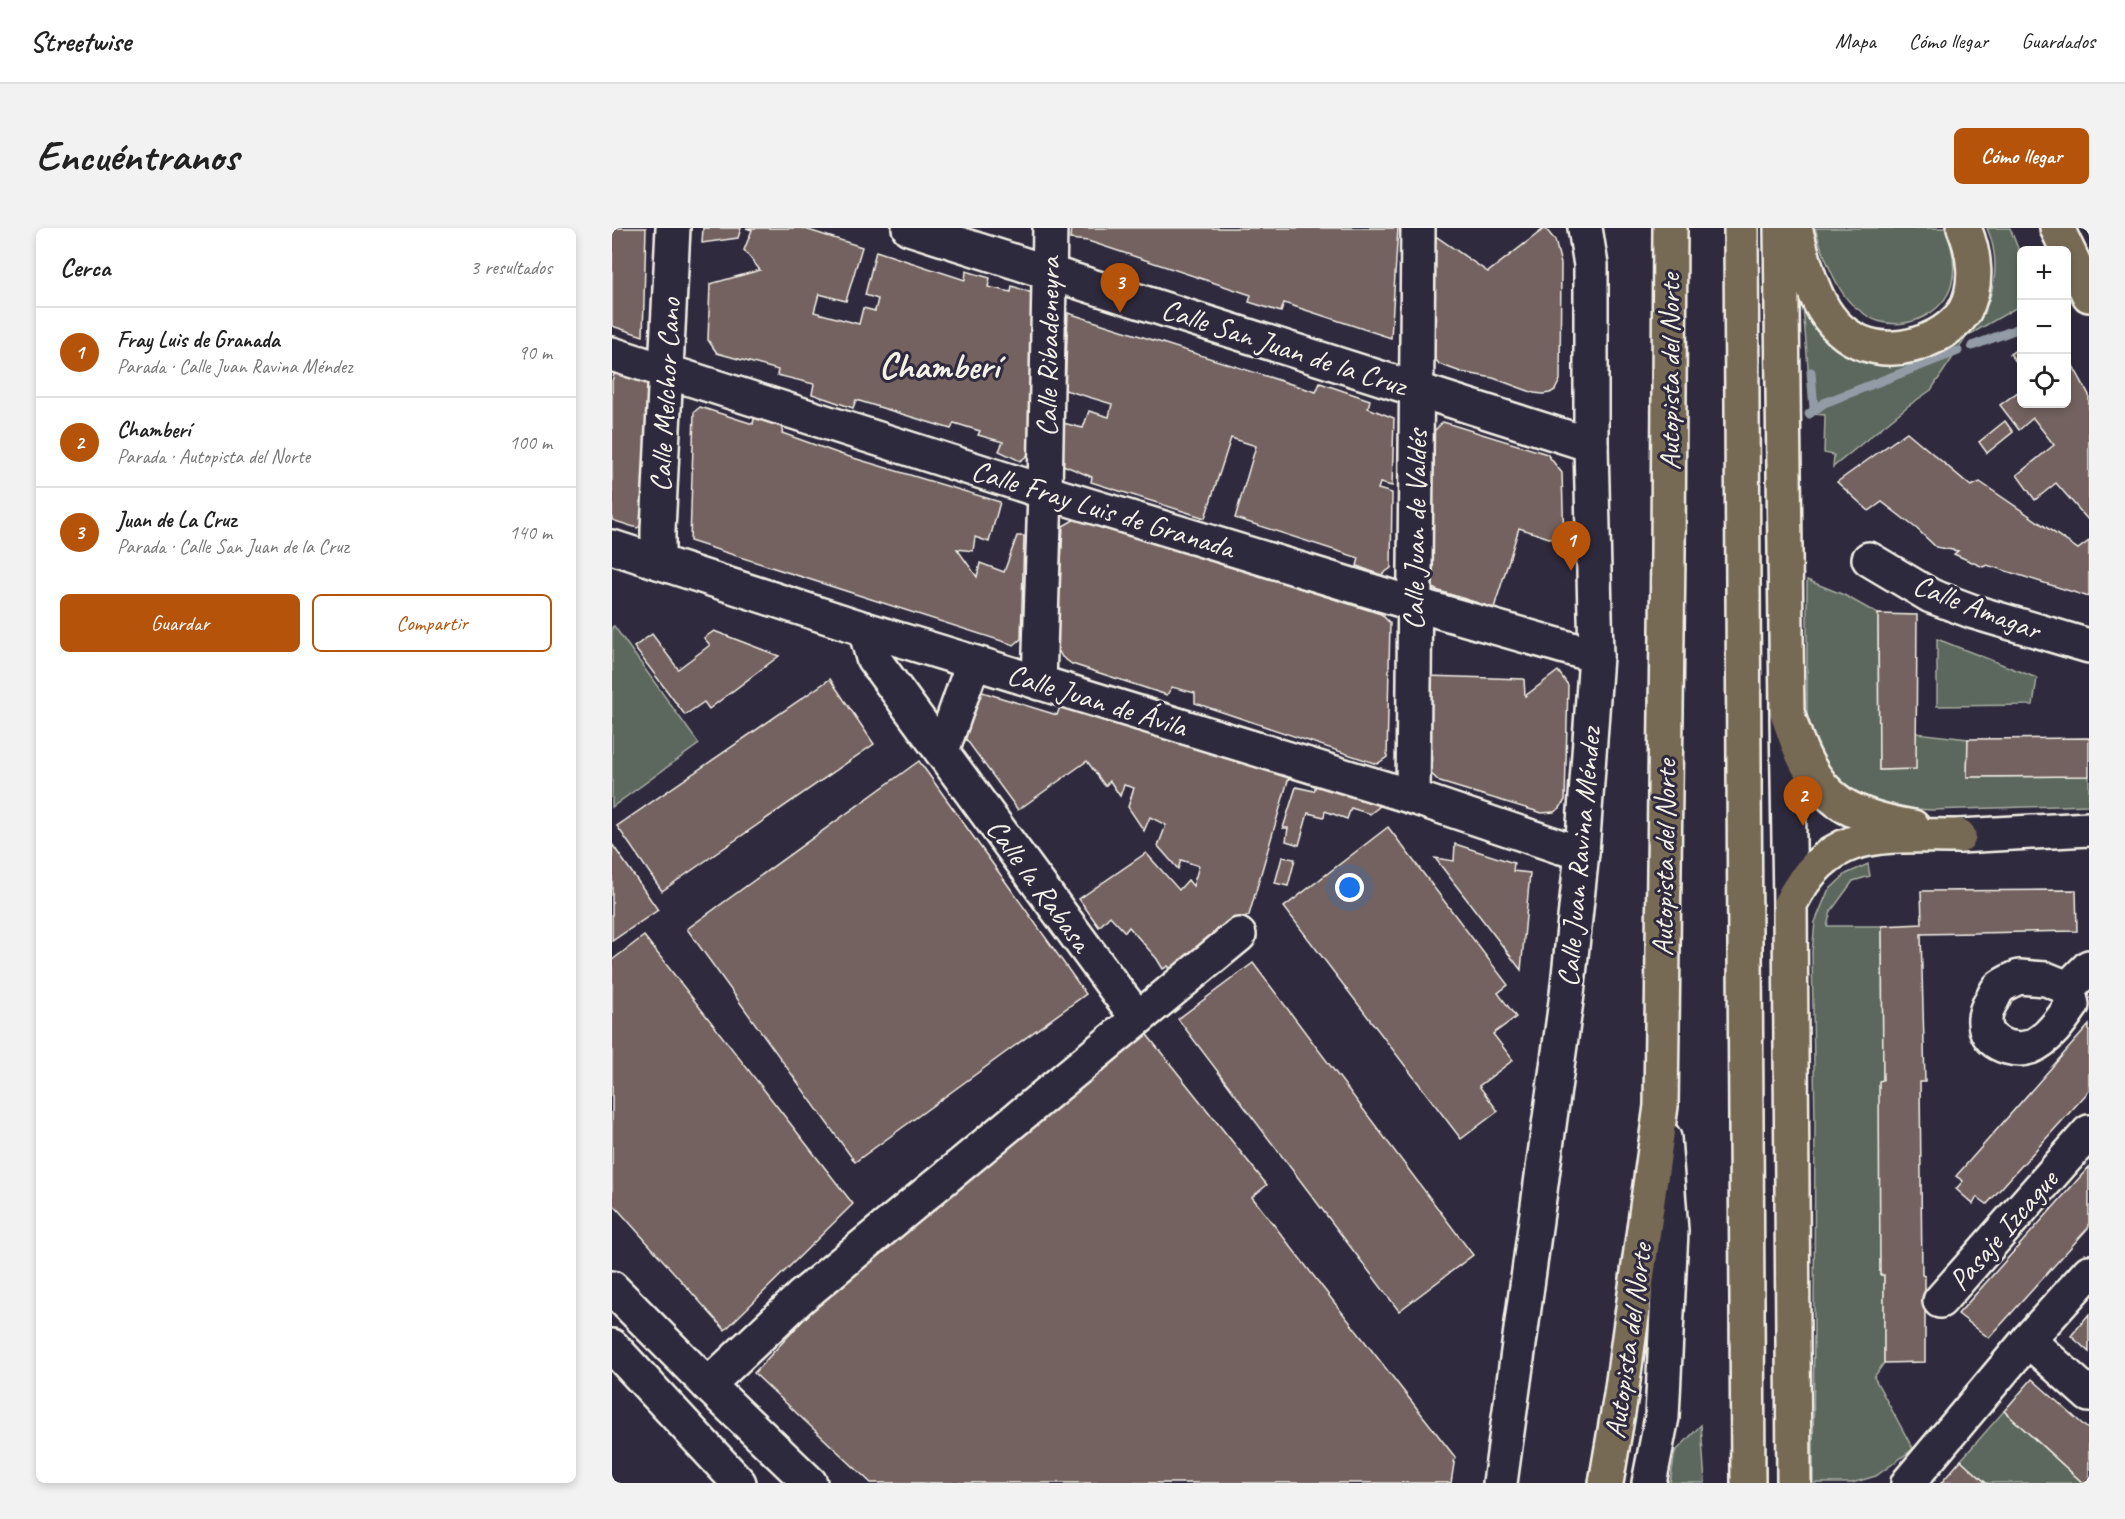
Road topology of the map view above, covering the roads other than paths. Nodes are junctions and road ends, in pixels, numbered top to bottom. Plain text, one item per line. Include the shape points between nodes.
1 (673, 228) edge
2 (909, 228) edge
3 (1050, 228) edge
4 (1418, 228) edge
5 (1585, 228) edge
6 (1741, 228) edge
7 (1781, 228) edge
8 (1795, 228) edge
9 (1964, 228) edge
10 (2057, 228) edge
11 (1669, 230) edge
12 (1049, 273) junction
13 (2089, 295) edge
14 (612, 354) edge
15 (667, 372) junction
16 (1742, 385) junction
17 (1417, 389) junction
18 (1591, 445) junction
19 (1045, 492) junction
20 (612, 547) edge
21 (1869, 559) dead end
22 (658, 562) junction
23 (1784, 562) junction
24 (1414, 604) junction
25 (865, 629) junction
26 (2089, 646) edge
27 (1596, 656) junction
28 (973, 663) junction
29 (1039, 683) junction
30 (1787, 712) junction
31 (942, 752) junction
32 (1413, 796) junction
33 (2089, 829) edge
34 (1959, 836) junction
35 (1582, 852) junction
36 (1790, 904) junction
37 (1239, 935) dead end
38 (1138, 1018) junction
39 (1661, 1106) junction
40 (2089, 1132) edge
41 (2089, 1272) edge
42 (612, 1288) edge
43 (1940, 1301) dead end
44 (2028, 1340) junction
45 (612, 1346) edge
46 (708, 1385) junction
47 (2089, 1395) edge
48 (739, 1483) edge
49 (810, 1483) edge
50 (1500, 1483) edge
51 (1606, 1483) edge
52 (1649, 1483) edge
53 (1748, 1483) edge
54 (1794, 1483) edge
55 (1908, 1483) edge

1 - 15 street, Calle Melchor Cano
2 - 12 street, Calle San Juan de la Cruz
3 - 12 street, Calle Ribadeneyra
4 - 17 street, Calle Juan de Valdés
5 - 18 street, Calle Juan Ravina Méndez via 1591,265
6 - 16 main road
7 - 23 main road
8 - 9 main road via 1810,279 1825,311 1844,332 1868,345 1892,350 1919,345 1945,331 1963,313 1972,290 1974,261
10 - 13 main road
11 - 39 main road, Autopista del Norte
12 - 17 street, Calle San Juan de la Cruz
12 - 19 street, Calle Ribadeneyra
14 - 15 street, Calle Fray Luis de Granada
15 - 19 street, Calle Fray Luis de Granada
15 - 22 street, Calle Melchor Cano
16 - 23 main road
16 - 53 main road
17 - 18 street, Calle San Juan de la Cruz
17 - 24 street, Calle Juan de Valdés
18 - 27 street, Calle Juan Ravina Méndez
19 - 24 street, Calle Fray Luis de Granada
19 - 29 street, Calle Ribadeneyra
20 - 22 street, Calle Juan de Ávila
21 - 26 street, Calle Amagar via 1931,596
22 - 25 street, Calle Juan de Ávila
23 - 30 main road
24 - 27 street, Calle Fray Luis de Granada
24 - 32 street, Calle Juan de Valdés
25 - 28 street, Calle Juan de Ávila
25 - 31 street, Calle la Rabasa via 873,658
27 - 35 street, Calle Juan Ravina Méndez
28 - 29 street, Calle Juan de Ávila
28 - 31 street
29 - 32 street, Calle Juan de Ávila
30 - 34 main road via 1797,745 1811,769 1842,804 1887,822
30 - 36 street
31 - 38 street, Calle la Rabasa
32 - 35 street, Calle Juan de Ávila
33 - 34 street
34 - 36 main road via 1901,836 1851,842 1829,854 1804,878
35 - 50 street, Calle Juan Ravina Méndez via 1567,994
36 - 54 main road
37 - 38 street
38 - 46 street via 801,1297
39 - 51 main road, Autopista del Norte
39 - 52 street via 1671,1231 1662,1417
40 - 43 street, Pasaje Izcague
41 - 44 street
42 - 46 street
44 - 47 street
44 - 55 street
45 - 48 street
46 - 49 street

